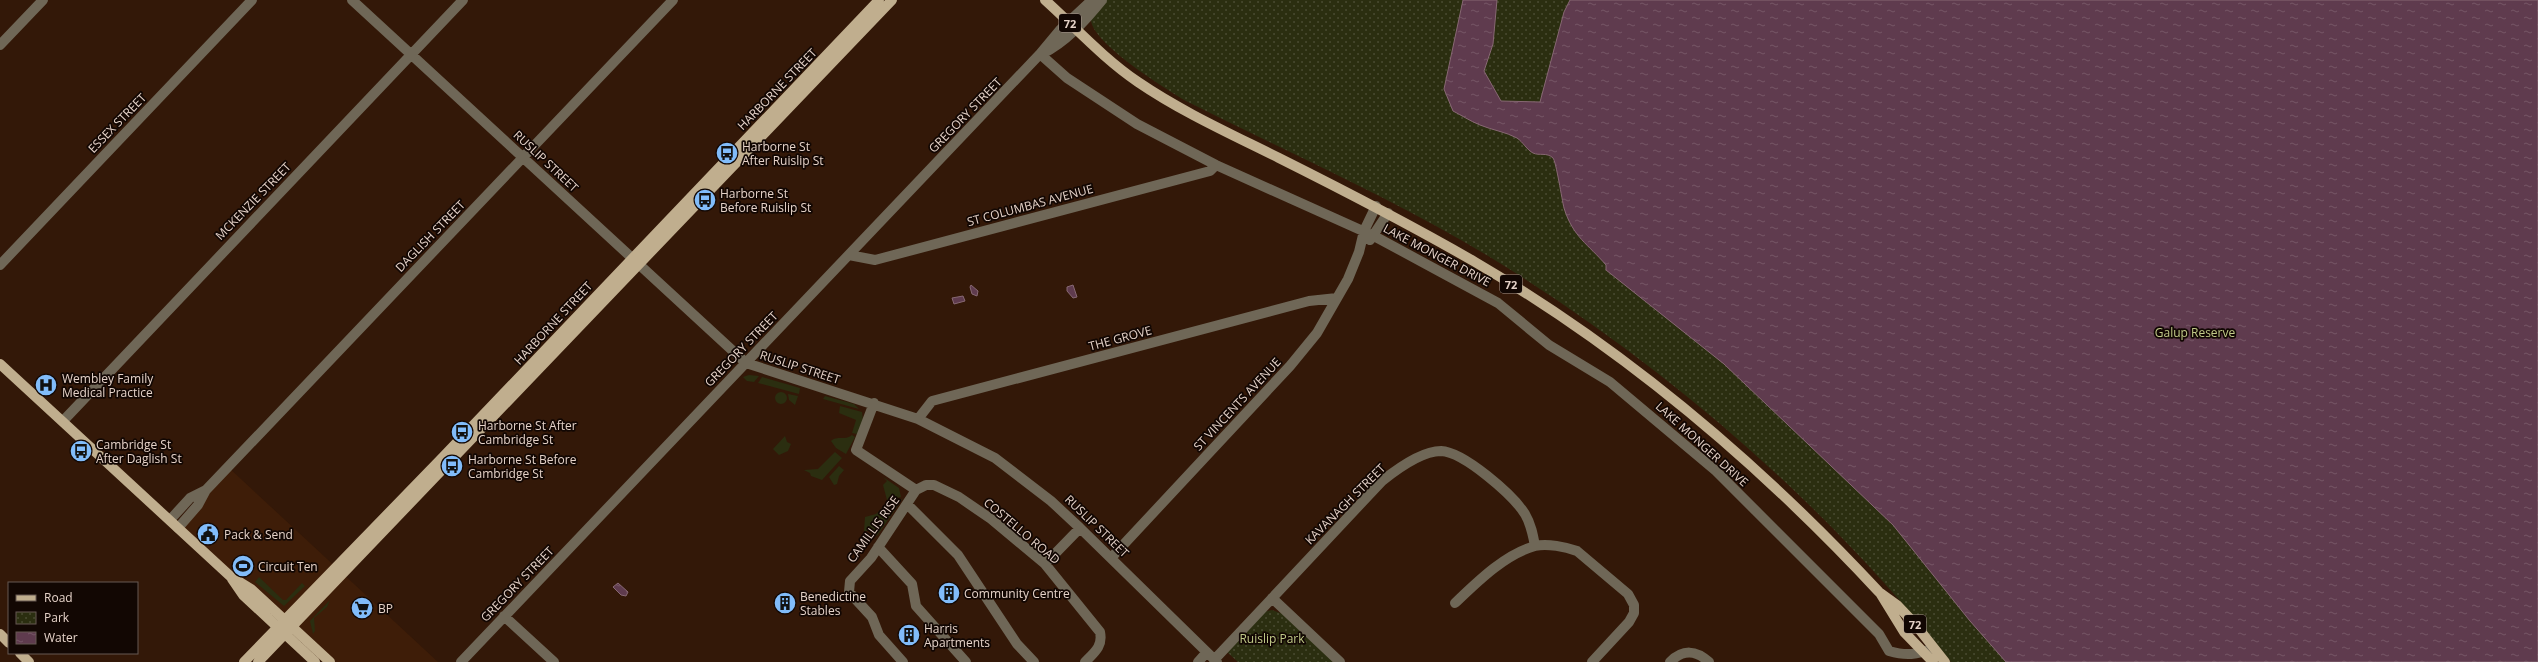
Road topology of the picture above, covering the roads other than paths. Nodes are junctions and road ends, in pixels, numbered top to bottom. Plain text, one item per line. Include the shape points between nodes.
1 (43, 0) edge
2 (252, 0) edge
3 (352, 0) edge
4 (463, 0) edge
5 (673, 0) edge
6 (879, 0) edge
7 (892, 0) edge
8 (1045, 0) edge
9 (1092, 0) edge
10 (1102, 0) edge
11 (1073, 25) junction
12 (0, 45) edge
13 (411, 54) junction
14 (1040, 54) junction
15 (523, 157) junction
16 (1216, 165) junction
17 (1376, 206) junction
18 (1388, 213) junction
19 (1364, 231) junction
20 (1374, 236) junction
21 (1359, 252) junction
22 (849, 255) junction
23 (635, 261) junction
24 (0, 265) edge
25 (1337, 298) junction
26 (746, 364) junction
27 (1, 367) edge
28 (874, 403) junction
29 (918, 419) junction
30 (63, 422) junction
31 (206, 490) junction
32 (916, 490) junction
33 (907, 504) junction
34 (170, 520) junction
35 (178, 528) junction
36 (1080, 528) junction
37 (1535, 546) junction
38 (878, 547) junction
39 (1111, 558) junction
40 (1045, 564) junction
41 (1272, 598) junction
42 (1455, 602) dead end
43 (504, 616) junction
44 (285, 627) junction
45 (0, 634) edge
46 (8, 642) edge
47 (1929, 650) junction
48 (1206, 653) junction
49 (21, 654) edge
50 (1215, 661) edge
51 (29, 662) edge
52 (244, 662) edge
53 (258, 662) edge
54 (315, 662) edge
55 (330, 662) edge
56 (461, 662) edge
57 (554, 662) edge
58 (903, 662) edge
59 (966, 662) edge
60 (1034, 662) edge
61 (1085, 662) edge
62 (1198, 662) edge
63 (1340, 662) edge
64 (1592, 662) edge
65 (1670, 662) edge
66 (1709, 662) edge
67 (1932, 662) edge
68 (1945, 662) edge

1 - 12 street
2 - 24 street, ESSEX STREET
3 - 13 street, RUSLIP STREET
4 - 13 street, MCKENZIE STREET
5 - 15 street, DAGLISH STREET
6 - 23 main road, HARBORNE STREET
7 - 23 main road, HARBORNE STREET
8 - 11 main road, 72
9 - 11 street, GREGORY STREET
10 - 11 street, GREGORY STREET
11 - 14 street, GREGORY STREET via 1051,39
11 - 17 main road, LAKE MONGER DRIVE / 72 via 1135,80 1174,106
13 - 15 street, RUSLIP STREET
13 - 30 street, MCKENZIE STREET
14 - 16 street, LAKE MONGER DRIVE via 1067,78 1137,124
14 - 22 street, GREGORY STREET
15 - 23 street, RUSLIP STREET
15 - 31 street, DAGLISH STREET
16 - 19 street, LAKE MONGER DRIVE
16 - 22 street, ST COLUMBAS AVENUE via 1210,171 875,260
17 - 18 main road, LAKE MONGER DRIVE / 72
17 - 19 street, ST VINCENTS AVENUE
18 - 20 street, ST VINCENTS AVENUE
18 - 47 main road, LAKE MONGER DRIVE / 72 via 1539,301 1616,353 1681,403 1783,493 1879,592 1897,605
19 - 20 street, LAKE MONGER DRIVE
19 - 21 street, ST VINCENTS AVENUE
20 - 21 street, ST VINCENTS AVENUE
20 - 47 street, LAKE MONGER DRIVE via 1498,303 1549,345 1610,382 1716,471 1879,634 1889,651 1904,655
21 - 25 street, ST VINCENTS AVENUE
22 - 26 street, GREGORY STREET
23 - 26 street, RUSLIP STREET
23 - 44 main road, HARBORNE STREET
25 - 29 street, THE GROVE via 1310,301 932,401
25 - 39 street, ST VINCENTS AVENUE via 1317,333 1290,366
26 - 28 street, RUSLIP STREET
26 - 43 street, GREGORY STREET
27 - 30 main road
28 - 29 street, RUSLIP STREET
28 - 32 street via 856,450
29 - 36 street, RUSLIP STREET via 995,458 1051,501
30 - 34 main road
31 - 34 street, DAGLISH STREET via 190,498
31 - 35 street, DAGLISH STREET via 198,505
32 - 33 street, CAMILLIS RISE
32 - 40 street, COSTELLO ROAD via 926,485 934,485 959,497 991,519
33 - 38 street, CAMILLIS RISE
33 - 60 street via 958,555 1017,644
34 - 35 main road
35 - 44 main road via 230,576 243,595
36 - 39 street, RUSLIP STREET
36 - 40 street
37 - 41 street, KAVANAGH STREET via 1529,522 1514,500 1463,458 1449,452 1437,452 1401,467 1382,481
37 - 42 street via 1492,569
37 - 64 street via 1567,548 1582,554 1633,601 1634,613 1629,622
38 - 58 street, CAMILLIS RISE via 850,582 848,592 872,617 879,635
38 - 59 street via 912,584 916,606
39 - 48 street, RUSLIP STREET
40 - 61 street, COSTELLO ROAD via 1100,632 1100,646
41 - 50 street, KAVANAGH STREET
41 - 63 street
43 - 56 street, GREGORY STREET
43 - 57 street
44 - 52 main road, HARBORNE STREET
44 - 53 main road, HARBORNE STREET
44 - 54 main road
44 - 55 main road
45 - 46 main road
47 - 67 main road, LAKE MONGER DRIVE / 72
47 - 68 main road, LAKE MONGER DRIVE / 72
48 - 50 street, RUSLIP STREET
48 - 62 street
49 - 51 main road
65 - 66 street via 1682,653 1692,652

